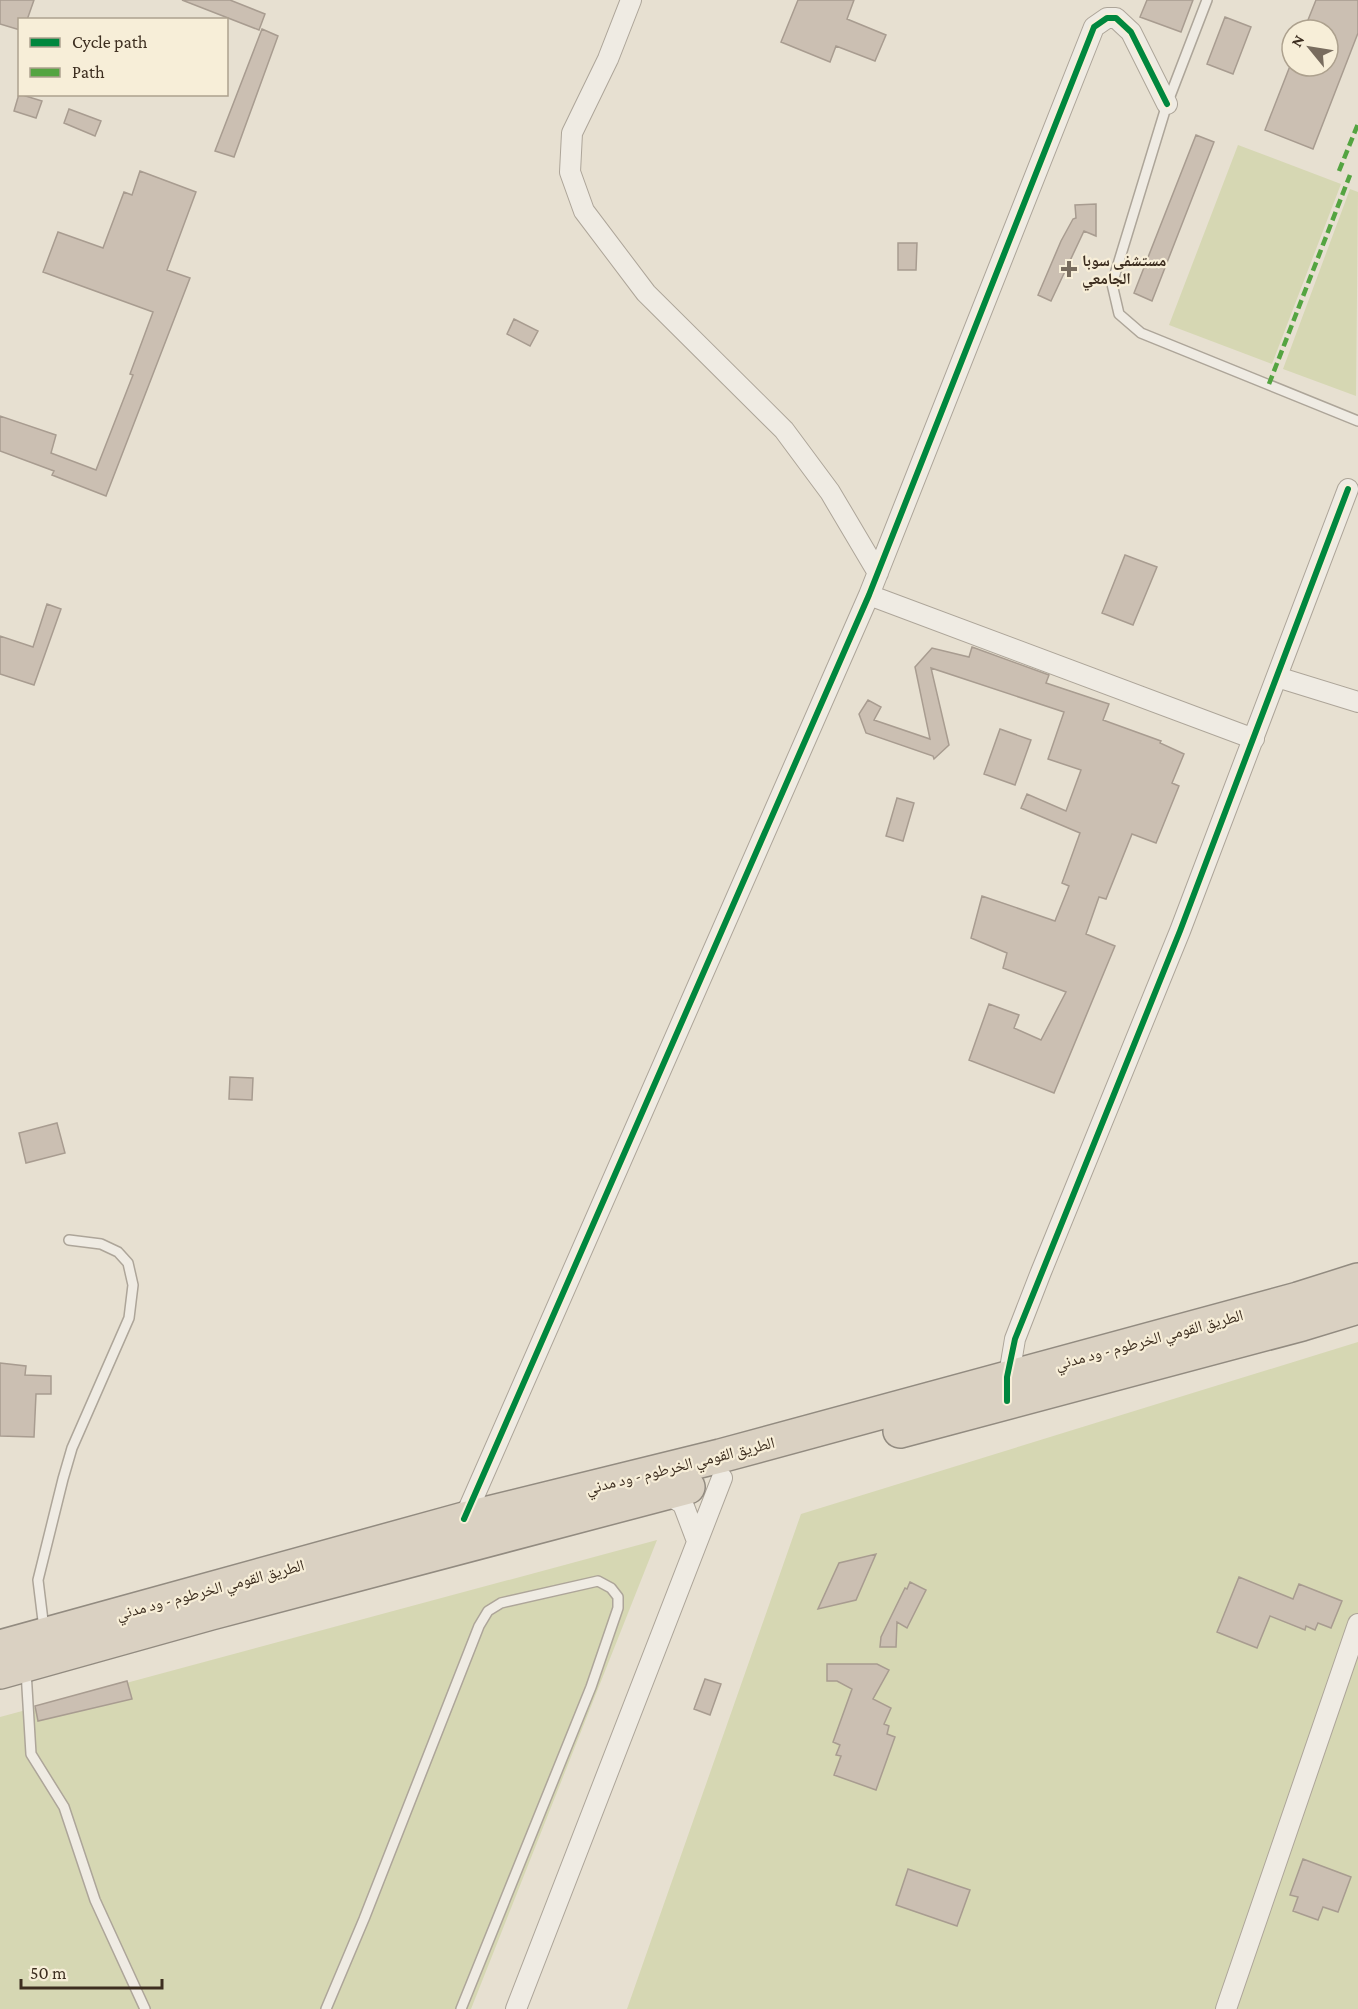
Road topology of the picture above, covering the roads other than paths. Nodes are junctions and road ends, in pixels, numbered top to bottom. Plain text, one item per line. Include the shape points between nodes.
1 (631, 0) edge
2 (1207, 0) edge
3 (1167, 104) junction
4 (1358, 421) edge
5 (1348, 489) dead end
6 (878, 573) junction
7 (869, 595) junction
8 (1277, 677) junction
9 (1358, 702) edge
10 (1254, 739) junction
11 (69, 1240) dead end
12 (1358, 1280) edge
13 (1358, 1307) edge
14 (1007, 1389) junction
15 (722, 1478) junction
16 (666, 1493) junction
17 (464, 1519) junction
18 (697, 1540) junction
19 (1358, 1624) edge
20 (45, 1634) junction
21 (9, 1661) edge
22 (145, 2009) edge
23 (326, 2009) edge
24 (461, 2009) edge
25 (516, 2009) edge
26 (1226, 2009) edge

1 - 6 street via 572,133 570,172 584,211 645,293 784,430 830,492
2 - 3 lane
3 - 4 lane via 1112,284 1119,314 1141,333
3 - 6 street via 1131,32 1116,18 1107,18 1094,27
5 - 8 street
6 - 7 street
7 - 10 street
7 - 17 street
8 - 9 street
8 - 10 street
10 - 14 street via 1015,1339
11 - 20 lane via 101,1244 118,1252 128,1263 133,1285 129,1318 67,1463 40,1565 38,1580
12 - 14 highway, الطريق القومي الخرطوم - ود مدني
13 - 14 highway, الطريق القومي الخرطوم - ود مدني via 1180,1357
14 - 15 highway, الطريق القومي الخرطوم - ود مدني
14 - 17 highway, الطريق القومي الخرطوم - ود مدني
15 - 16 highway, الطريق القومي الخرطوم - ود مدني
15 - 18 street
16 - 18 street via 683,1504
16 - 21 highway, الطريق القومي الخرطوم - ود مدني via 211,1613
17 - 20 highway, الطريق القومي الخرطوم - ود مدني
18 - 25 street
19 - 26 street
20 - 21 highway, الطريق القومي الخرطوم - ود مدني
21 - 22 lane via 31,1754 64,1807 95,1900
23 - 24 lane via 488,1611 501,1603 598,1581 618,1597 618,1608 591,1687

